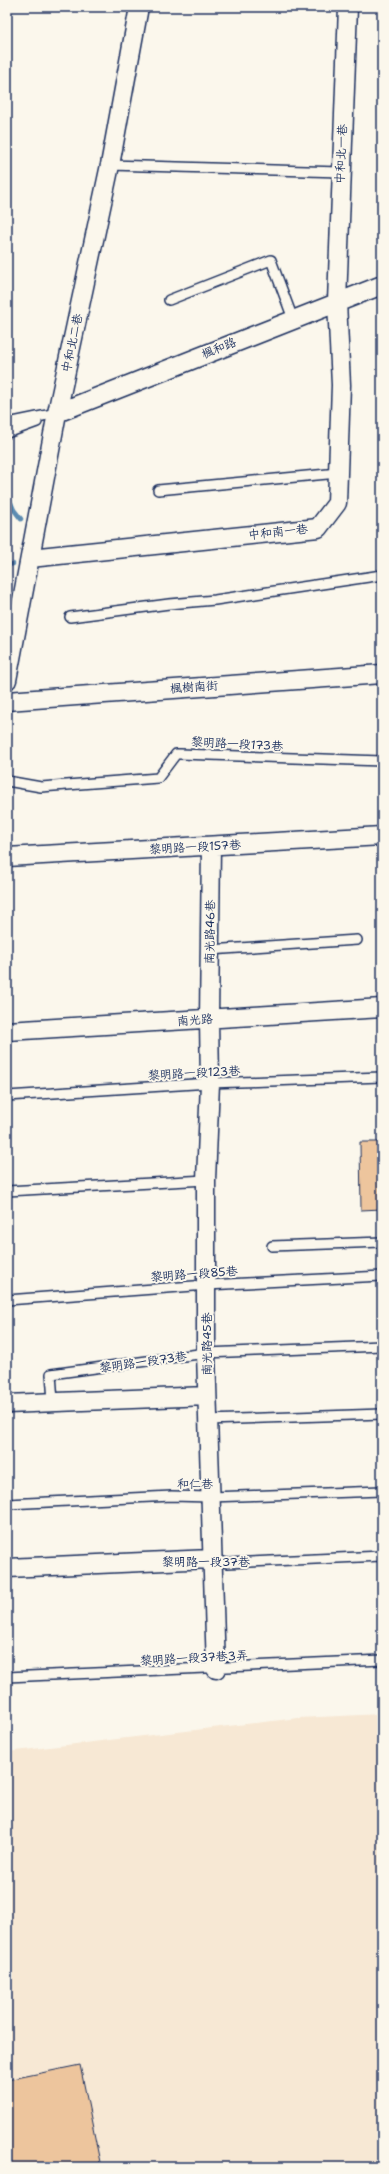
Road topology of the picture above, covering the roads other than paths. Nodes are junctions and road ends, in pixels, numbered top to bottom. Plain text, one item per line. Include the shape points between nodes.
1 (139, 7) edge
2 (348, 7) edge
3 (110, 165) junction
4 (340, 172) junction
5 (382, 285) edge
6 (169, 300) dead end
7 (336, 302) junction
8 (293, 319) junction
9 (56, 414) junction
10 (8, 423) edge
11 (7, 433) edge
12 (338, 473) junction
13 (158, 490) dead end
14 (30, 558) junction
15 (382, 575) edge
16 (70, 617) dead end
17 (382, 674) edge
18 (7, 680) edge
19 (7, 701) edge
20 (382, 761) edge
21 (7, 781) edge
22 (382, 836) edge
23 (211, 846) junction
24 (7, 857) edge
25 (357, 940) dead end
26 (210, 950) junction
27 (382, 1008) edge
28 (209, 1019) junction
29 (7, 1031) edge
30 (382, 1077) edge
31 (210, 1083) junction
32 (7, 1096) edge
33 (206, 1180) junction
34 (7, 1191) edge
35 (382, 1242) edge
36 (272, 1246) dead end
37 (382, 1276) edge
38 (207, 1285) junction
39 (7, 1300) edge
40 (382, 1346) edge
41 (206, 1353) junction
42 (207, 1396) junction
43 (53, 1401) junction
44 (7, 1404) edge
45 (382, 1414) edge
46 (207, 1420) junction
47 (382, 1491) edge
48 (210, 1497) junction
49 (7, 1504) edge
50 (382, 1556) edge
51 (211, 1559) junction
52 (7, 1568) edge
53 (382, 1660) edge
54 (216, 1669) junction
55 (7, 1677) edge

1 - 3 street, 中和北二巷
2 - 4 street, 中和北一巷
3 - 4 lane
3 - 9 street, 中和北二巷
4 - 7 street, 中和北一巷
5 - 7 street, 楓和路
6 - 8 lane via 271,260
7 - 8 street, 楓和路
7 - 12 street, 中和南一巷 via 341,385
8 - 9 street, 楓和路
9 - 10 lane
9 - 11 lane
9 - 14 street, 中和北二巷
12 - 13 lane
12 - 14 street, 中和南一巷 via 337,503 318,528
14 - 18 street, 中和北二巷
15 - 16 lane via 214,600
17 - 19 street, 楓樹南街
20 - 21 lane, 黎明路一段173巷 via 176,754 158,778 41,787
22 - 23 street, 黎明路一段157巷
23 - 24 street, 黎明路一段157巷
23 - 26 street, 南光路46巷
25 - 26 lane
26 - 28 street, 南光路46巷
27 - 28 street, 南光路
28 - 29 street, 南光路
28 - 31 street, 南光路45巷
30 - 31 lane, 黎明路一段123巷
31 - 32 lane, 黎明路一段123巷
31 - 33 street, 南光路45巷
33 - 34 lane
33 - 38 street, 南光路45巷
35 - 36 lane
37 - 38 lane, 黎明路一段85巷
38 - 39 lane, 黎明路一段85巷
38 - 41 street, 南光路45巷
40 - 41 lane, 黎明路一段73巷
41 - 42 street, 南光路45巷
41 - 43 lane, 黎明路一段73巷 via 51,1374
42 - 43 street
42 - 46 street, 南光路45巷
43 - 44 street
45 - 46 lane
46 - 48 street, 南光路45巷
47 - 48 lane, 和仁巷
48 - 49 lane, 和仁巷 via 172,1496
48 - 51 street, 南光路45巷
50 - 51 lane, 黎明路一段37巷 via 227,1563
51 - 52 street, 黎明路一段37巷
51 - 54 street, 南光路45巷
53 - 54 lane, 黎明路一段37巷3弄
54 - 55 lane, 黎明路一段37巷3弄

